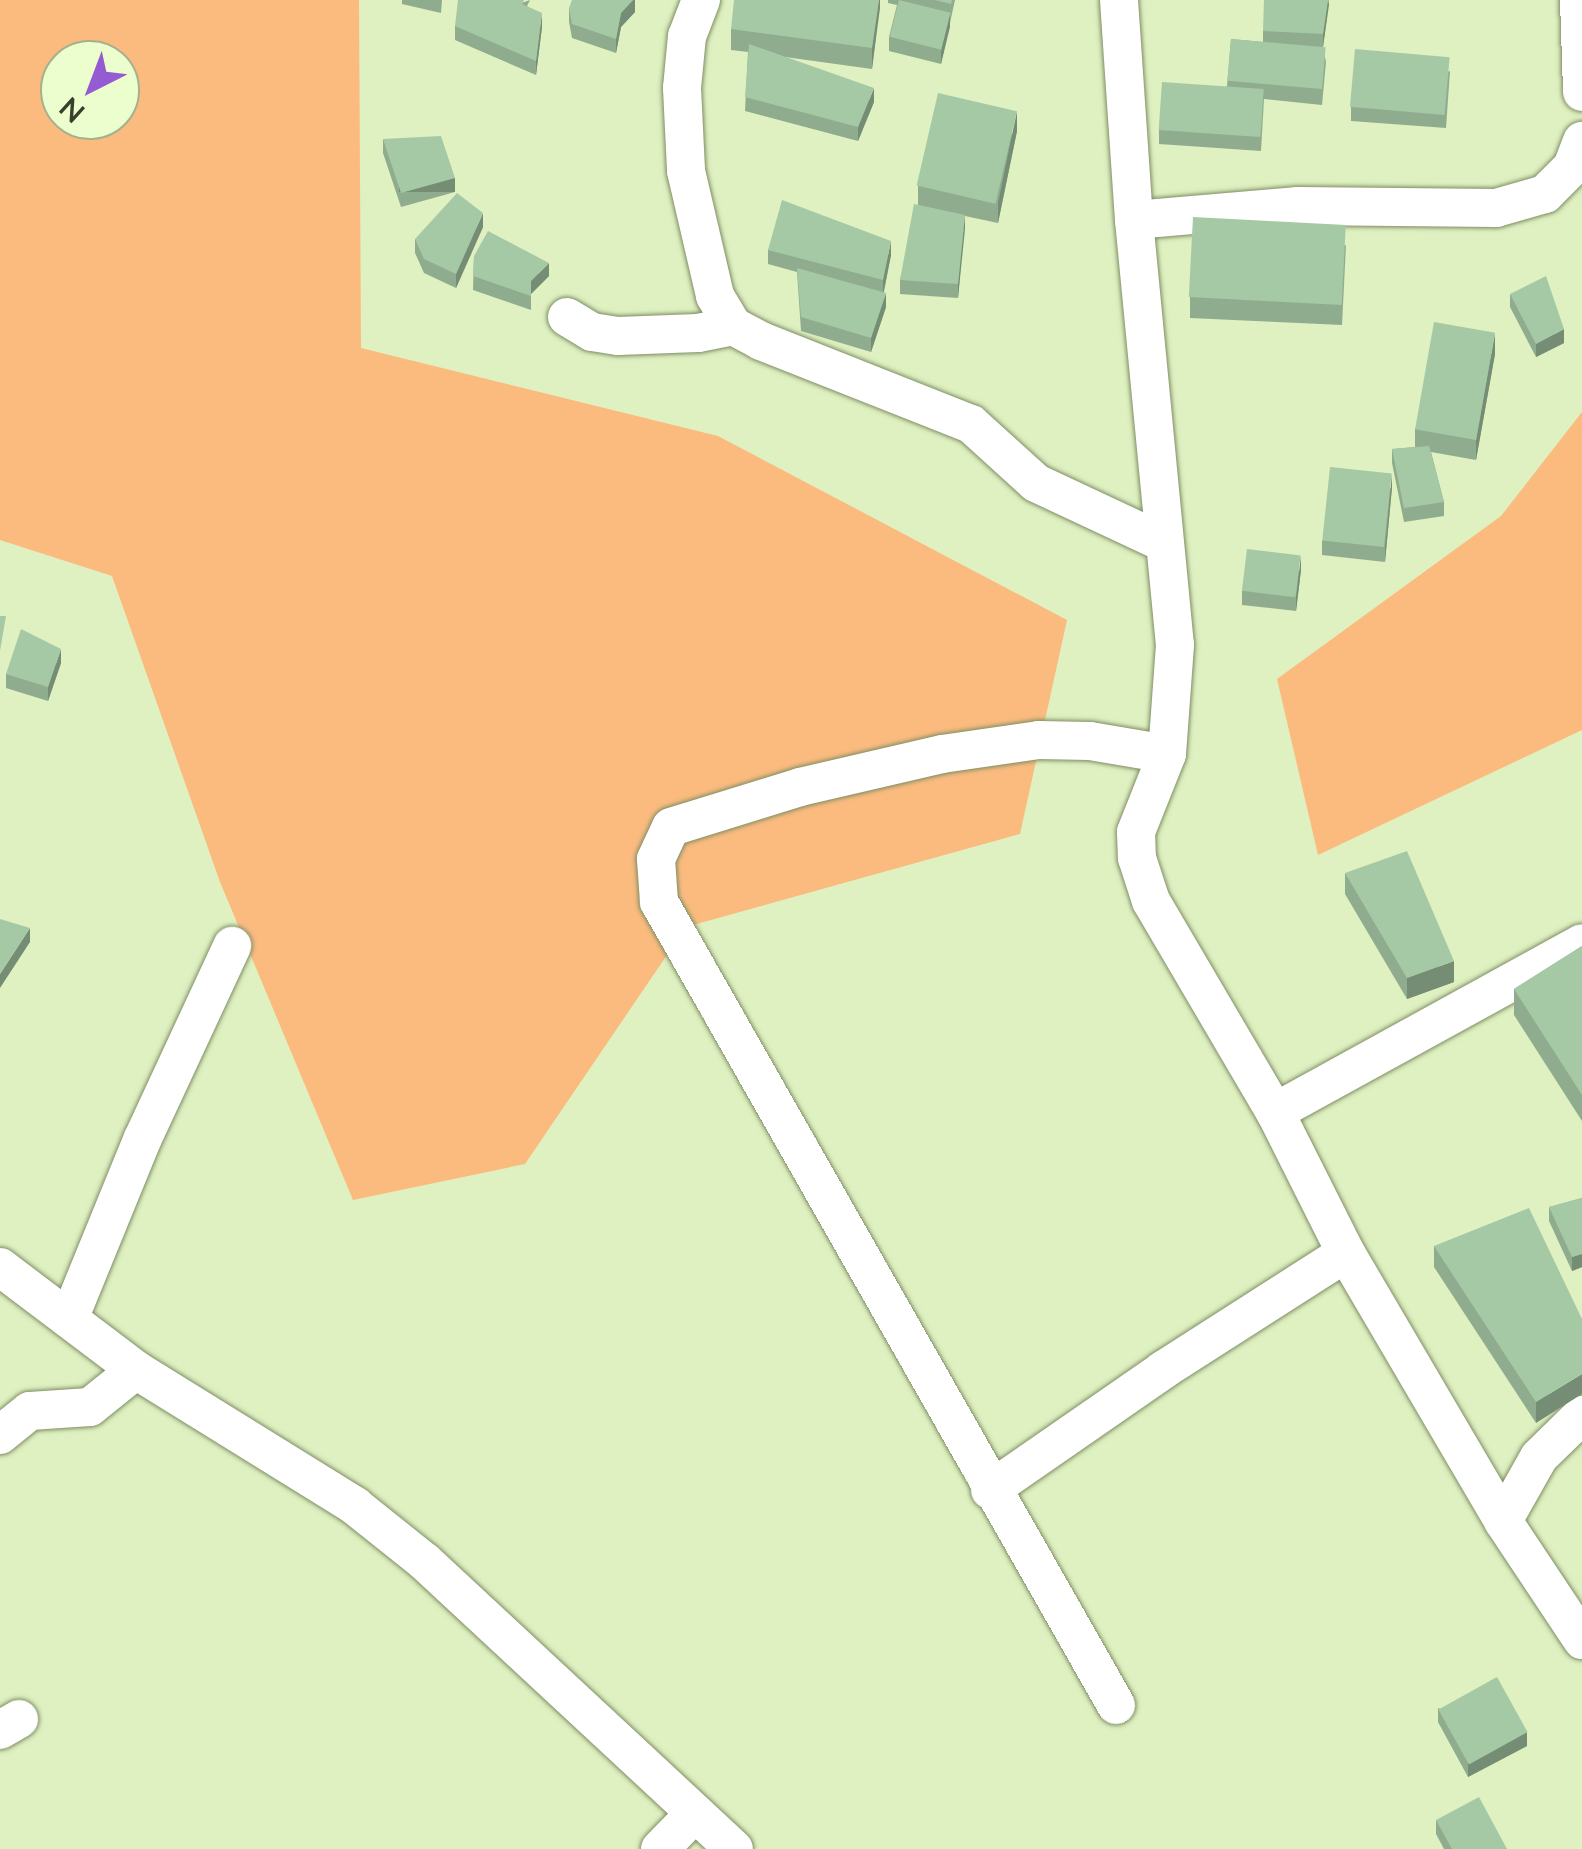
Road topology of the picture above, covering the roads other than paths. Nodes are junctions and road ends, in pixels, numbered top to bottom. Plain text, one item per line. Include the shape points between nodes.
1 (701, 0) edge
2 (1119, 0) edge
3 (1579, 0) edge
4 (1582, 92) edge
5 (1582, 141) edge
6 (1134, 220) junction
7 (567, 318) dead end
8 (733, 326) junction
9 (1164, 543) junction
10 (1168, 754) junction
11 (1582, 943) edge
12 (232, 946) dead end
13 (1275, 1112) junction
14 (1346, 1254) junction
15 (7, 1284) edge
16 (69, 1320) junction
17 (136, 1370) junction
18 (1582, 1414) edge
19 (0, 1435) edge
20 (990, 1490) junction
21 (1503, 1522) junction
22 (1582, 1640) edge
23 (1116, 1705) dead end
24 (694, 1814) junction
25 (660, 1849) edge
26 (734, 1849) edge

1 - 8 street via 686,36 686,171 715,296
2 - 6 street
3 - 4 street
5 - 6 street via 1572,167 1545,194 1496,208 1298,206
6 - 9 street
7 - 8 street via 618,336
8 - 9 street via 971,424 1036,482
9 - 10 street via 1174,645
10 - 13 street via 1136,832 1138,858 1151,900
10 - 20 street via 1090,740 1039,740 942,754 800,787 671,827 656,859 659,902
11 - 13 street
12 - 16 street
13 - 14 street
14 - 20 street
14 - 21 street
15 - 16 street
16 - 17 street
17 - 19 street via 90,1408 30,1412
17 - 24 street via 355,1506 424,1561
18 - 21 street via 1539,1457
20 - 23 street
21 - 22 street
24 - 25 street
24 - 26 street

